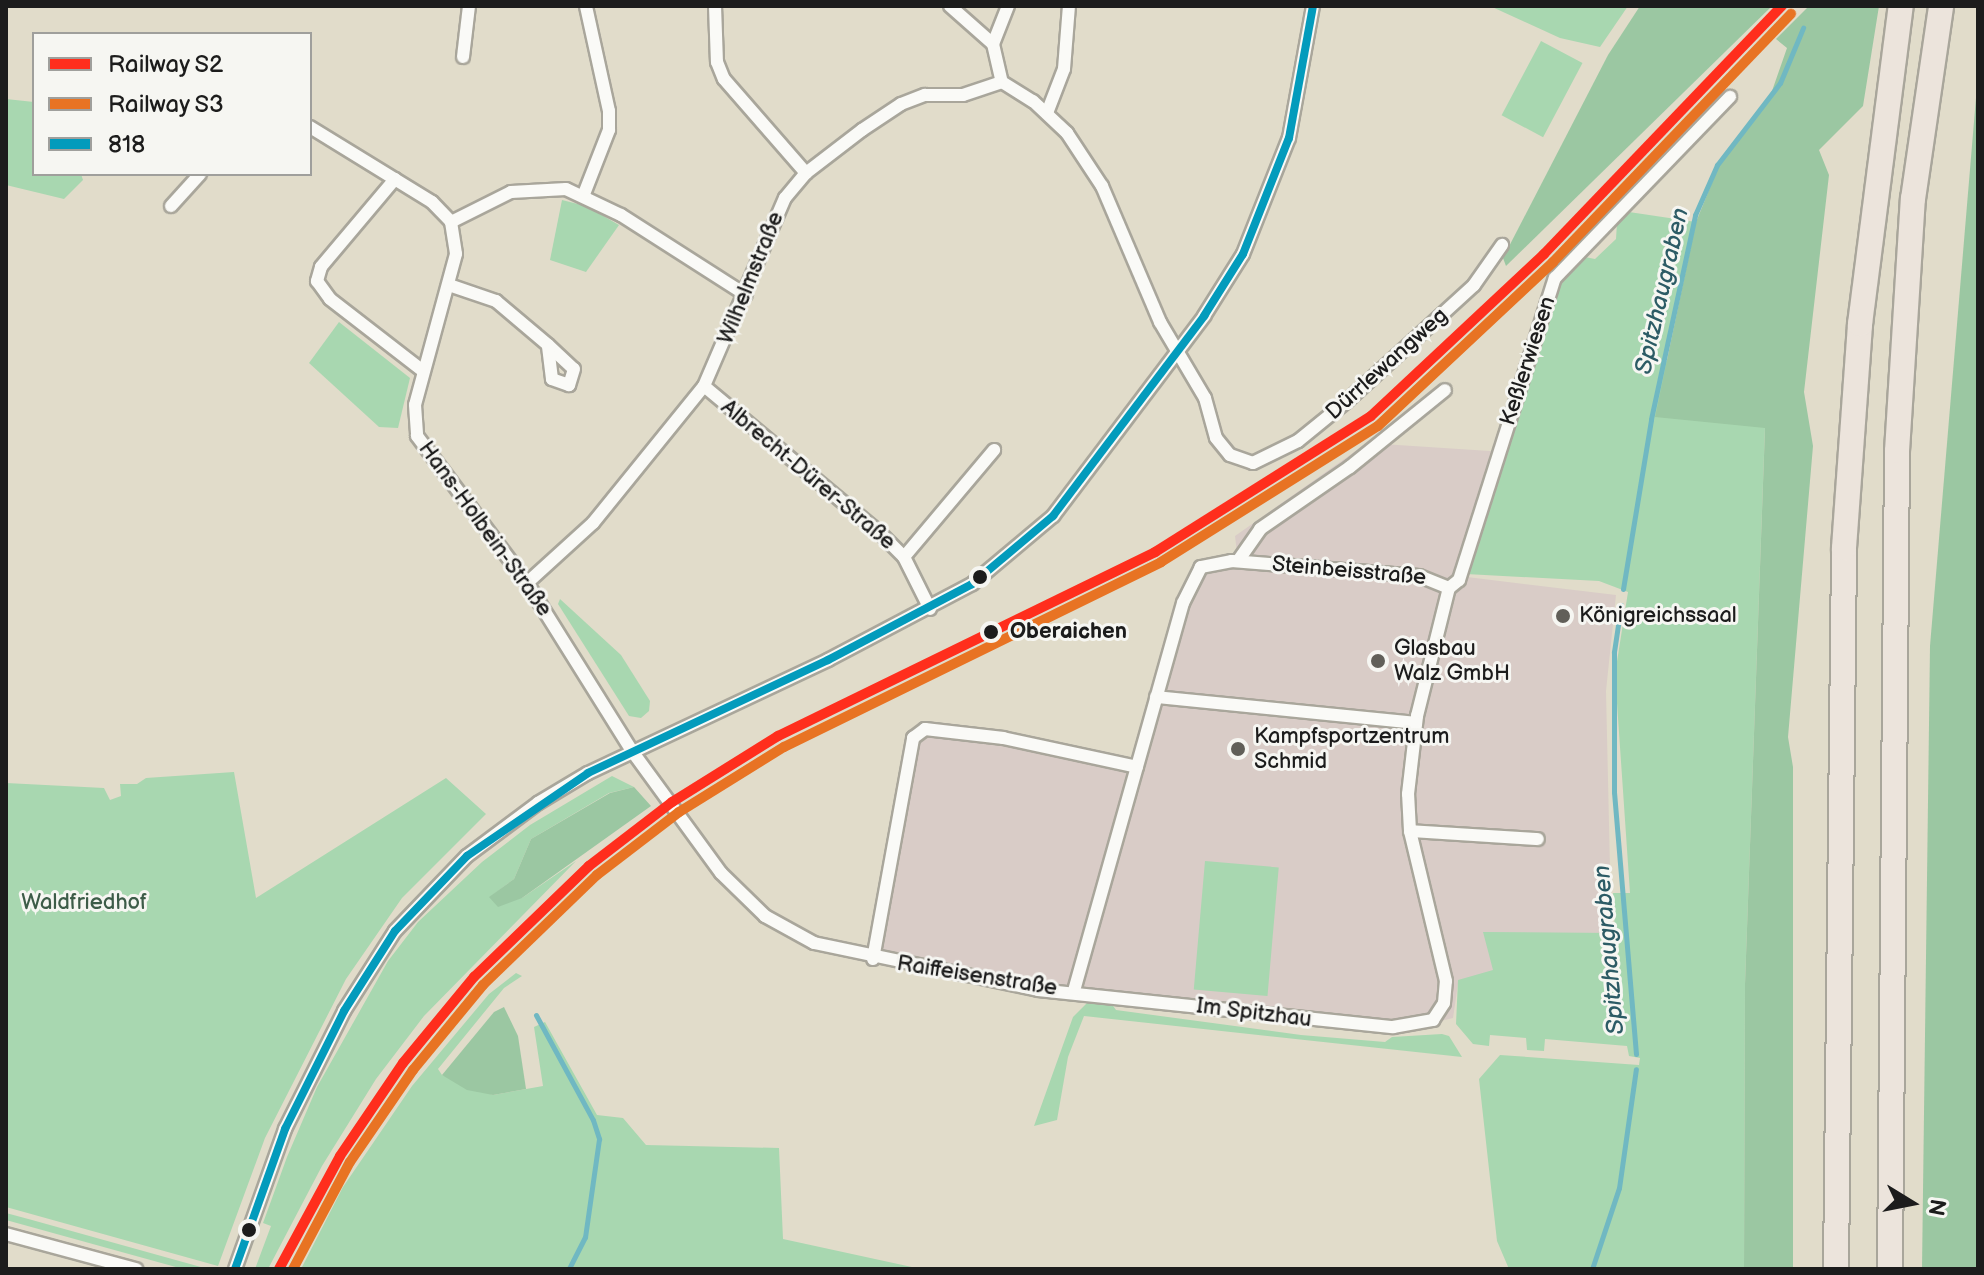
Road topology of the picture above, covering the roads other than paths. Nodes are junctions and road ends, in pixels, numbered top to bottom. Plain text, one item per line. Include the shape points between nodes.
1 (469, 6) edge
2 (586, 6) edge
3 (715, 6) edge
4 (950, 6) edge
5 (1008, 6) edge
6 (1069, 6) edge
7 (1313, 6) edge
8 (1901, 6) edge
9 (1941, 6) edge
10 (993, 44) junction
11 (463, 57) dead end
12 (1002, 82) junction
13 (1730, 97) dead end
14 (1047, 113) junction
15 (312, 128) edge
16 (806, 173) junction
17 (198, 176) edge
18 (395, 179) junction
19 (584, 194) junction
20 (171, 206) dead end
21 (451, 222) junction
22 (1502, 245) dead end
23 (449, 285) junction
24 (746, 295) junction
25 (548, 345) dead end
26 (1178, 352) junction
27 (423, 371) junction
28 (704, 386) junction
29 (1445, 390) dead end
30 (994, 450) dead end
31 (904, 557) junction
32 (1238, 561) junction
33 (527, 583) junction
34 (1449, 588) junction
35 (930, 609) junction
36 (1156, 697) junction
37 (1416, 723) junction
38 (632, 751) junction
39 (1137, 767) junction
40 (1410, 831) junction
41 (1538, 839) dead end
42 (873, 959) junction
43 (1074, 991) junction
44 (1433, 1020) joint
45 (6, 1234) edge
46 (136, 1269) edge
47 (235, 1269) edge
48 (1836, 1269) edge
49 (1890, 1269) edge

1 - 11 street
2 - 19 street via 609,130
3 - 16 street via 717,62 724,79
4 - 10 street
5 - 10 street
6 - 14 street via 1064,69
7 - 26 street via 1297,108 1265,210 1229,278
8 - 48 highway via 1860,324 1844,548
9 - 49 highway via 1913,199 1897,451
10 - 12 street
12 - 14 street
12 - 16 street, Wilhelmstraße via 963,95 925,95 901,104
13 - 34 street, Keßlerwiesen via 1555,278 1459,580
14 - 26 street via 1090,164
15 - 18 street
16 - 24 street, Wilhelmstraße via 777,211
17 - 20 street
18 - 21 street via 432,202
18 - 27 street via 321,267 317,281 340,308
19 - 21 street via 537,187 511,192
19 - 24 street
21 - 23 street, Hans-Holbein-Straße via 457,241
22 - 26 street, Dürrlewangweg via 1474,285 1346,402 1261,462 1222,448 1205,398
23 - 25 street via 496,301
23 - 27 street, Hans-Holbein-Straße
24 - 28 street, Wilhelmstraße
26 - 35 street via 1053,516 984,575
27 - 33 street, Hans-Holbein-Straße via 415,405 417,436
28 - 31 street, Albrecht-Dürer-Straße
28 - 33 street, Wilhelmstraße via 593,523
29 - 32 street via 1350,467 1260,529
30 - 31 street
31 - 35 street, Albrecht-Dürer-Straße
32 - 34 street, Steinbeisstraße via 1433,577
32 - 36 street, Raiffeisenstraße via 1211,562 1194,575
33 - 38 street, Hans-Holbein-Straße
34 - 37 street, Steinbeisstraße
35 - 38 street
36 - 37 street
36 - 39 street, Raiffeisenstraße
37 - 40 street, Steinbeisstraße via 1408,794
38 - 42 street, Raiffeisenstraße via 742,897 814,943
38 - 47 street via 557,790 505,825 395,931 344,1011 285,1129
39 - 42 street via 1003,738 925,729 913,738
39 - 43 street, Raiffeisenstraße
40 - 41 street
40 - 44 street, Steinbeisstraße via 1446,981 1444,1003
42 - 43 street, Raiffeisenstraße via 1038,990
43 - 44 street, Im Spitzhau via 1393,1027
45 - 46 street

